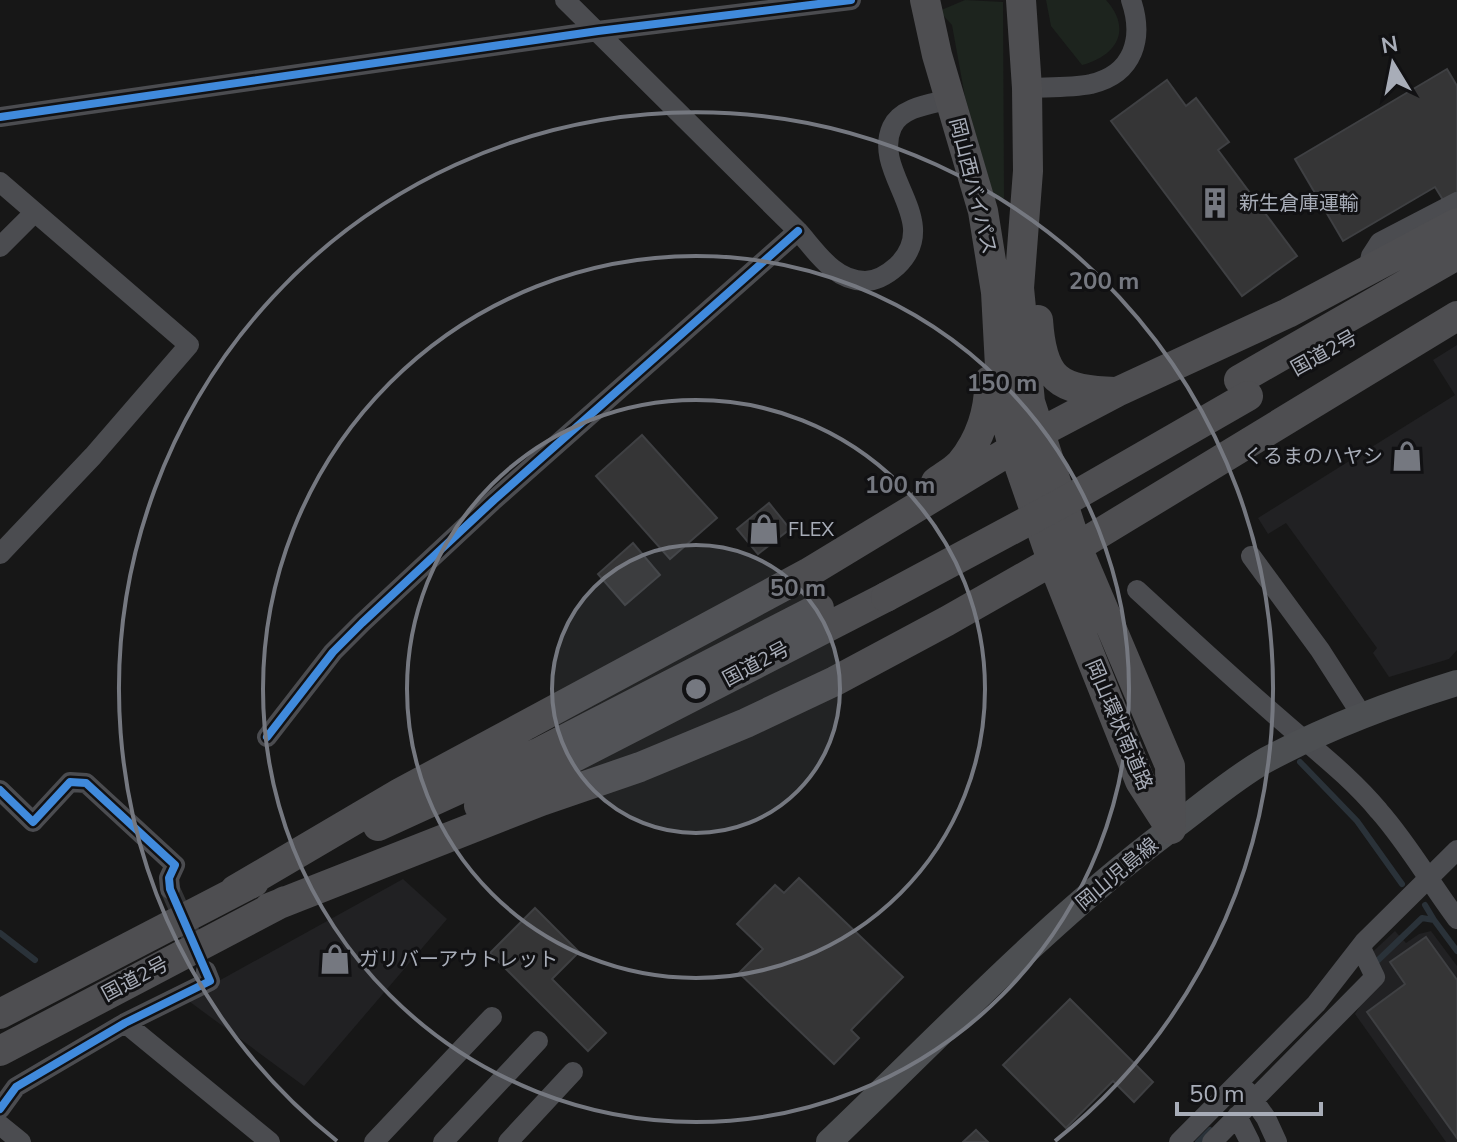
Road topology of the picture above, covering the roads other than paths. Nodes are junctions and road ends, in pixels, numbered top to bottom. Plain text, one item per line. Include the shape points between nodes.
1 (565, 0) edge
2 (851, 0) edge
3 (925, 0) edge
4 (1021, 0) edge
5 (1131, 0) edge
6 (598, 31) junction
7 (1027, 88) junction
8 (951, 99) junction
9 (0, 117) edge
10 (1028, 171) junction
11 (0, 182) edge
12 (1457, 202) edge
13 (35, 212) junction
14 (1457, 223) edge
15 (798, 231) junction
16 (0, 247) edge
17 (1457, 255) edge
18 (1368, 270) junction
19 (1457, 278) edge
20 (996, 292) junction
21 (1457, 316) edge
22 (1243, 388) junction
23 (1117, 392) junction
24 (1026, 442) junction
25 (0, 554) edge
26 (1064, 554) junction
27 (1251, 556) dead end
28 (808, 573) junction
29 (881, 588) junction
30 (1137, 590) dead end
31 (1457, 683) edge
32 (1363, 717) junction
33 (267, 737) dead end
34 (1306, 740) junction
35 (0, 790) edge
36 (1171, 829) junction
37 (1457, 850) edge
38 (1428, 880) junction
39 (170, 889) tunnel mouth
40 (235, 890) junction
41 (269, 908) junction
42 (1457, 919) edge
43 (1367, 961) junction
44 (206, 971) dead end
45 (0, 1014) edge
46 (492, 1017) dead end
47 (125, 1023) junction
48 (538, 1041) dead end
49 (0, 1051) edge
50 (573, 1072) dead end
51 (1247, 1090) junction
52 (0, 1109) edge
53 (1237, 1116) junction
54 (0, 1125) edge
55 (21, 1142) edge
56 (270, 1142) edge
57 (374, 1142) edge
58 (443, 1142) edge
59 (508, 1142) edge
60 (829, 1142) edge
61 (1179, 1142) edge
62 (1212, 1142) edge
63 (1250, 1142) edge
64 (1277, 1142) edge

1 - 6 street
2 - 6 street
3 - 8 highway, 岡山西バイパス
4 - 7 highway, 岡山西バイパス
5 - 7 street via 1138,21 1136,46 1124,66 1088,85
6 - 9 street
6 - 15 street
7 - 10 highway, 岡山西バイパス
8 - 15 street via 893,123 888,155 911,212 913,239 905,258 887,275 866,281 848,278 829,267
8 - 20 highway, 岡山西バイパス via 983,211
10 - 23 highway via 1039,333 1046,361 1059,380 1079,391
10 - 24 highway, 岡山西バイパス via 1019,288 1030,402
11 - 13 street
12 - 18 street via 1380,242
13 - 16 street
13 - 25 street via 189,345
14 - 18 highway
15 - 33 street via 362,623
17 - 22 highway, 国道2号
18 - 23 highway
19 - 22 highway, 国道2号
20 - 24 highway, 岡山西バイパス via 1002,404
20 - 28 highway via 986,324 987,414 961,464 829,551
21 - 26 highway
22 - 29 highway, 国道2号, bridge via 1069,499
23 - 24 highway
24 - 26 highway, 岡山西バイパス
24 - 28 highway
26 - 36 highway, 岡山環状南道路 via 1170,766
26 - 41 highway via 849,673 746,723
27 - 32 street
28 - 40 highway via 400,793
29 - 40 highway, 国道2号 via 538,753
29 - 41 highway, 国道2号 via 550,772
30 - 34 street
31 - 32 main road, 岡山児島線
32 - 34 main road, 岡山児島線
34 - 36 main road, 岡山児島線 via 1220,790
34 - 38 street via 1378,809 1421,862
35 - 39 street via 33,822 70,782 86,783 175,865
36 - 60 main road, 岡山児島線 via 1056,925
37 - 38 street
38 - 42 street
38 - 43 street
40 - 45 highway, 国道2号
41 - 49 highway, 国道2号
43 - 51 street via 1316,1004
43 - 51 street via 1375,977
44 - 47 street via 210,981
46 - 57 street
47 - 52 street via 16,1087
47 - 56 street
48 - 58 street
50 - 59 street
51 - 53 street
51 - 61 street
51 - 64 street
53 - 62 street
53 - 63 street
54 - 55 street

